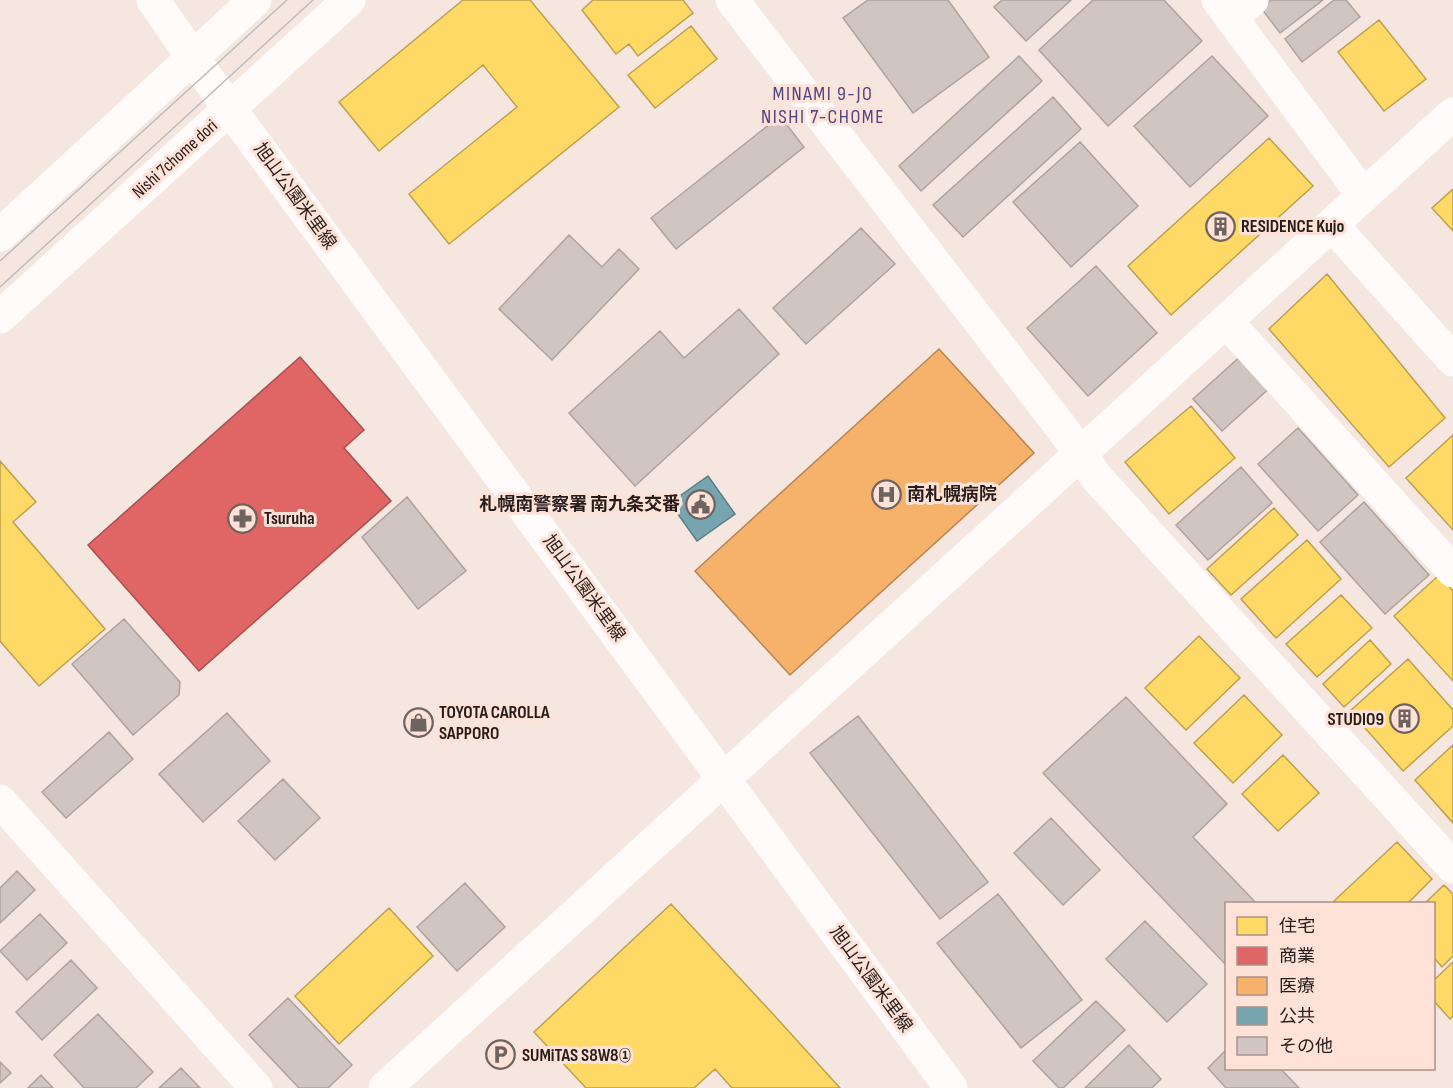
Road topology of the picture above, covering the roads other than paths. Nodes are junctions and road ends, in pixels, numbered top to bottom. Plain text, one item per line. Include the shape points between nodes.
1 (153, 0) edge
2 (255, 0) edge
3 (349, 0) edge
4 (732, 0) edge
5 (1234, 6) edge
6 (193, 58) junction
7 (231, 109) junction
8 (1453, 114) edge
9 (1363, 195) junction
10 (1332, 225) junction
11 (0, 235) edge
12 (0, 317) edge
13 (1226, 321) junction
14 (1453, 360) edge
15 (1080, 455) junction
16 (1453, 571) edge
17 (724, 779) junction
18 (0, 801) edge
19 (1453, 867) edge
20 (256, 1088) edge
21 (385, 1088) edge
22 (951, 1088) edge

1 - 6 street, 旭山公園米里線
2 - 6 street
3 - 7 street, Nishi 7chome dori
4 - 15 street
5 - 9 street
6 - 7 street, 旭山公園米里線
6 - 11 street
7 - 12 street, Nishi 7chome dori
7 - 17 street, 旭山公園米里線
8 - 9 street
9 - 10 street
10 - 13 street
10 - 14 street
13 - 15 street
13 - 16 street
15 - 17 street
15 - 19 street
17 - 21 street
17 - 22 street, 旭山公園米里線
18 - 20 street

